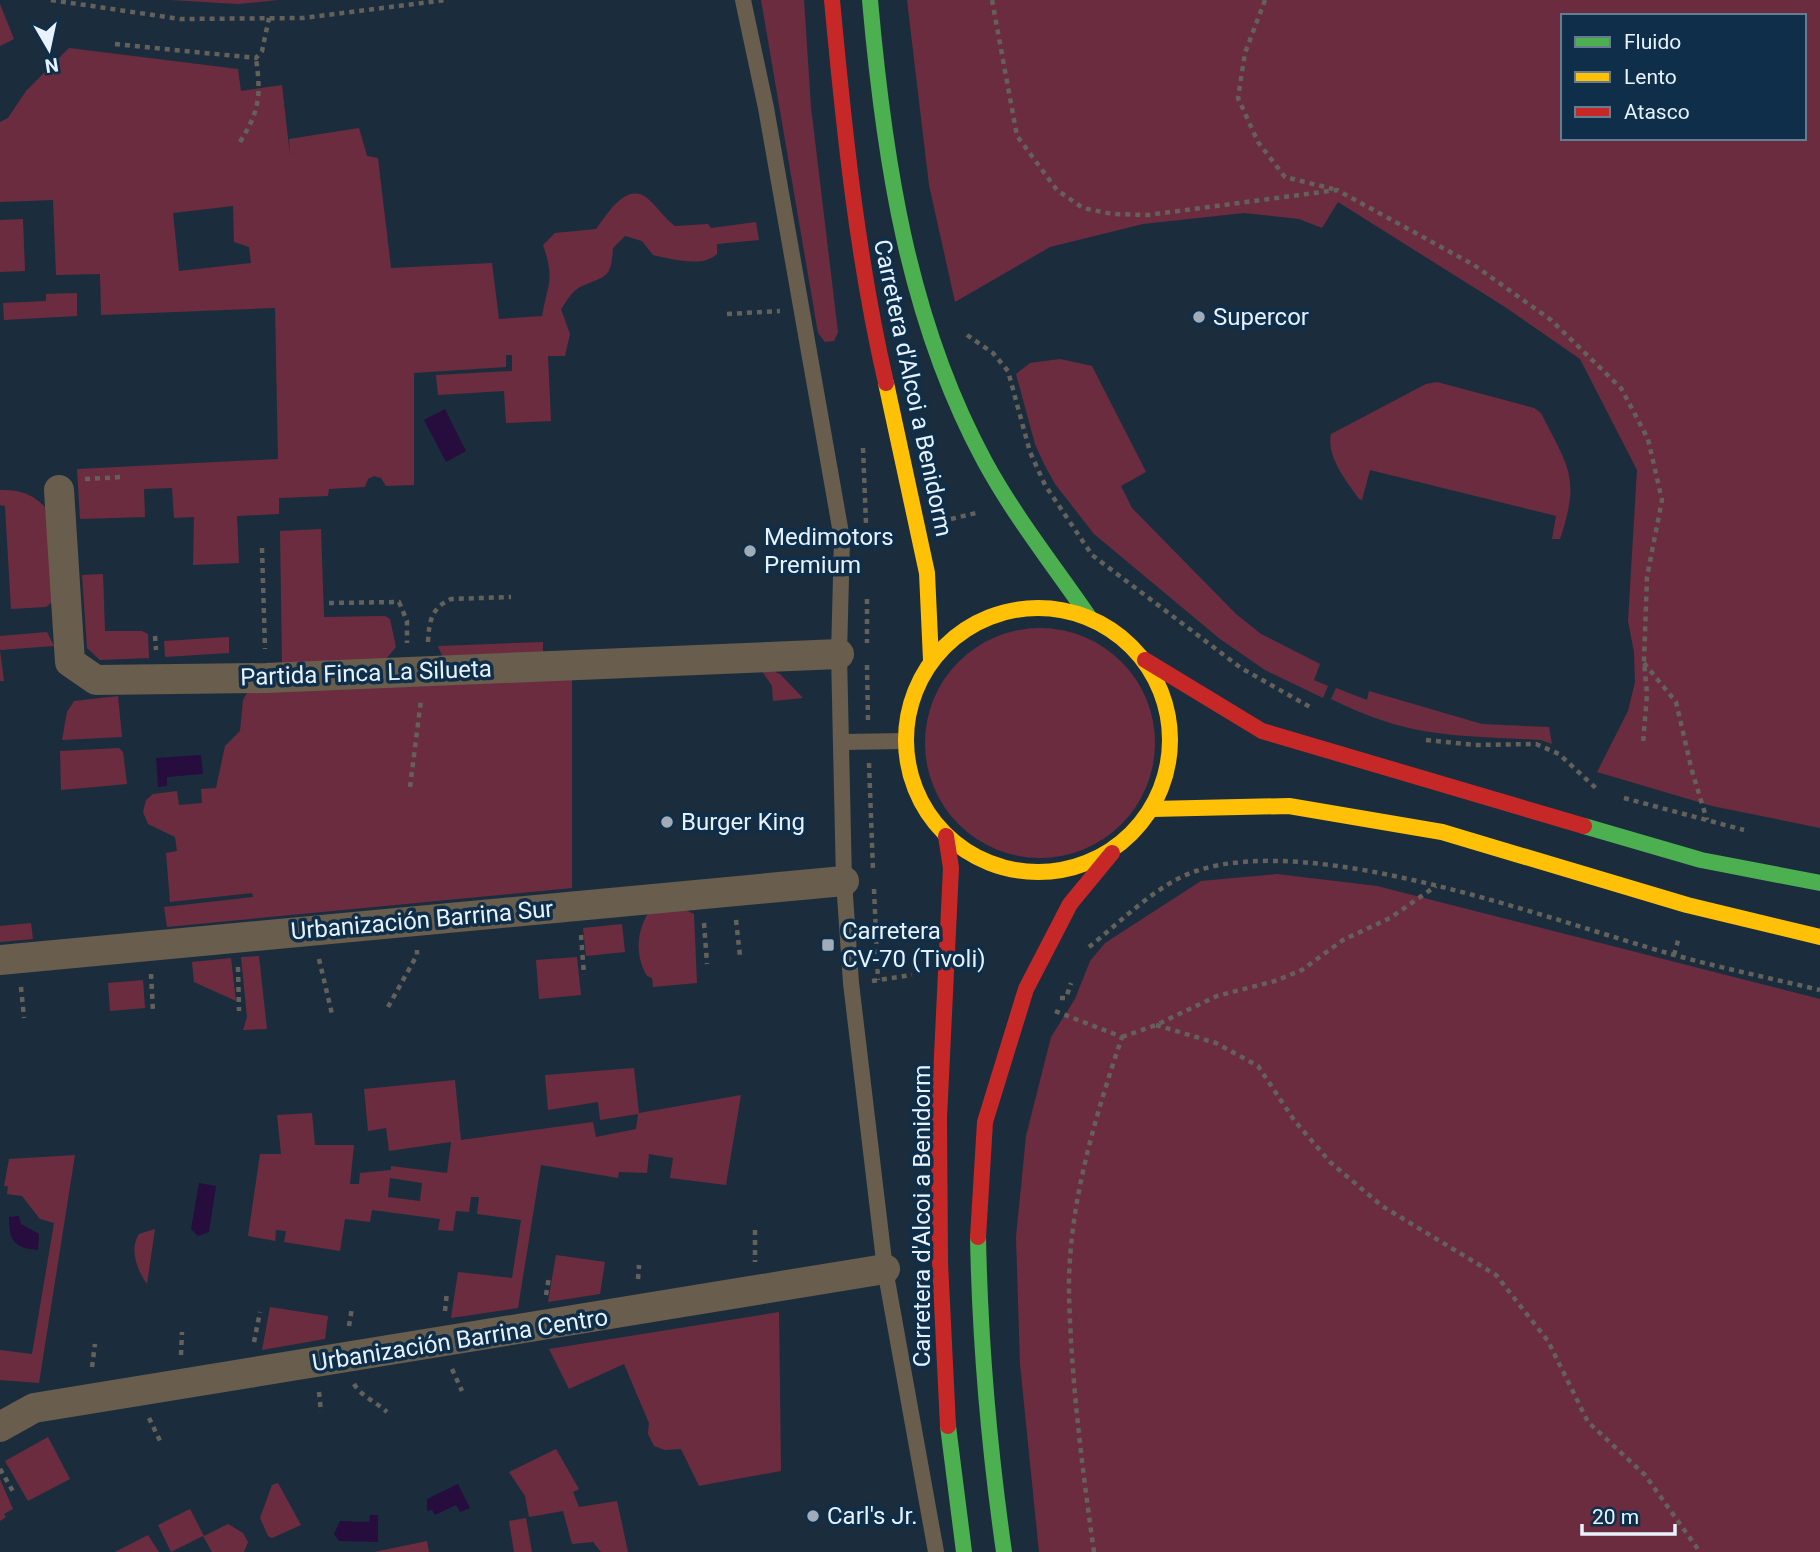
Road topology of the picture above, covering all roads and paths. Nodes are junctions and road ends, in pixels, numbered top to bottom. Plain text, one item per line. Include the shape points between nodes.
1 (51, 0) edge
2 (446, 0) edge
3 (743, 0) edge
4 (832, 0) edge
5 (870, 0) edge
6 (992, 0) edge
7 (1265, 0) edge
8 (410, 3) edge
9 (269, 18) junction
10 (115, 44) dead end
11 (256, 58) junction
12 (240, 142) dead end
13 (1337, 190) junction
14 (802, 309) junction
15 (727, 314) dead end
16 (968, 336) dead end
17 (59, 490) dead end
18 (262, 548) dead end
19 (511, 597) dead end
20 (329, 603) dead end
21 (1089, 617) junction
22 (839, 654) junction
23 (931, 660) junction
24 (1145, 660) junction
25 (1644, 662) junction
26 (420, 671) junction
27 (266, 678) junction
28 (1317, 709) dead end
29 (1418, 739) dead end
30 (905, 741) junction
31 (843, 742) junction
32 (1643, 744) dead end
33 (410, 788) dead end
34 (1608, 794) dead end
35 (1620, 797) dead end
36 (1152, 809) junction
37 (1708, 821) junction
38 (1757, 833) dead end
39 (946, 836) junction
40 (1118, 846) junction
41 (844, 881) junction
42 (1820, 883) edge
43 (1436, 886) junction
44 (701, 895) junction
45 (1687, 905) junction
46 (578, 906) junction
47 (414, 921) junction
48 (313, 930) junction
49 (1820, 937) edge
50 (236, 938) junction
51 (1674, 955) junction
52 (1082, 956) dead end
53 (0, 960) edge
54 (707, 964) dead end
55 (584, 975) dead end
56 (1073, 977) dead end
57 (1820, 990) edge
58 (1050, 1003) dead end
59 (388, 1007) dead end
60 (1045, 1008) dead end
61 (239, 1011) dead end
62 (332, 1014) dead end
63 (1156, 1025) junction
64 (1122, 1037) junction
65 (885, 1269) junction
66 (350, 1358) junction
67 (0, 1401) edge
68 (34, 1408) junction
69 (387, 1412) dead end
70 (0, 1427) edge
71 (0, 1469) edge
72 (14, 1493) dead end
73 (936, 1552) edge
74 (964, 1552) edge
75 (1004, 1552) edge
76 (1094, 1552) edge
77 (1700, 1552) edge

1 - 9 path via 180,19
2 - 8 path
3 - 14 lane
4 - 23 main road, Carretera d'Alcoi a Benidorm via 849,178 866,292 919,525 927,573
5 - 21 main road, Carretera d'Alcoi a Benidorm via 891,180 945,377 984,461
6 - 13 path via 1017,136 1057,190 1083,208 1148,215
7 - 13 path via 1245,53 1238,98 1258,142 1285,177
8 - 9 path via 303,18
9 - 11 path via 262,51
10 - 11 path
11 - 12 path via 257,116
13 - 25 path via 1474,265 1551,320 1621,388 1648,439 1662,500 1647,577
14 - 15 path
14 - 22 lane via 842,538
16 - 28 path via 1008,371 1030,452 1045,485 1092,555 1241,668
17 - 27 street, Partida Finca La Silueta via 70,662 96,680
18 - 27 path
19 - 26 path via 443,603 429,618
20 - 26 path via 399,603
21 - 23 main road via 1046,607 1003,612 963,630
21 - 24 main road via 1120,635
22 - 26 street, Partida Finca La Silueta
22 - 31 lane
23 - 30 main road via 911,699
24 - 36 main road via 1163,695 1171,733 1167,772
24 - 42 main road via 1262,731 1701,860
25 - 32 path
25 - 37 path via 1676,702
26 - 27 street, Partida Finca La Silueta
26 - 33 path
29 - 34 path via 1475,745 1536,744 1559,754 1595,790
30 - 31 lane
30 - 39 main road via 923,809
31 - 41 lane
35 - 37 path
36 - 40 main road
36 - 45 main road via 1289,806 1442,832
37 - 38 path
39 - 40 main road via 976,858 1011,870 1049,873 1085,864
39 - 74 main road, Carretera d'Alcoi a Benidorm via 951,868 939,1118 940,1250 947,1421
40 - 75 main road via 1070,904 1026,989 985,1122 977,1211 980,1329
41 - 44 street, Urbanización Barrina Sur
41 - 65 lane via 850,983
43 - 51 path
43 - 52 path via 1316,865 1264,862 1216,866 1175,880
43 - 63 path via 1390,918 1343,940 1302,970 1217,996
44 - 46 street, Urbanización Barrina Sur
44 - 54 path
45 - 49 main road
45 - 51 path
46 - 47 street, Urbanización Barrina Sur
46 - 55 path
47 - 48 street, Urbanización Barrina Sur
47 - 59 path via 417,955
48 - 50 street, Urbanización Barrina Sur
48 - 62 path
50 - 53 street, Urbanización Barrina Sur
50 - 61 path
51 - 57 path
56 - 58 path via 1066,998 1055,997
60 - 64 path
63 - 64 path
63 - 77 path via 1216,1043 1258,1066 1294,1120 1330,1162 1382,1206 1496,1275 1548,1341 1588,1422 1645,1475
64 - 76 path via 1105,1086 1078,1200 1069,1290
65 - 66 street, Urbanización Barrina Centro
65 - 73 lane
66 - 68 street, Urbanización Barrina Centro
66 - 69 path via 356,1389
67 - 68 street, Urbanización Barrina Centro
68 - 70 street, Urbanización Barrina Centro
71 - 72 path

